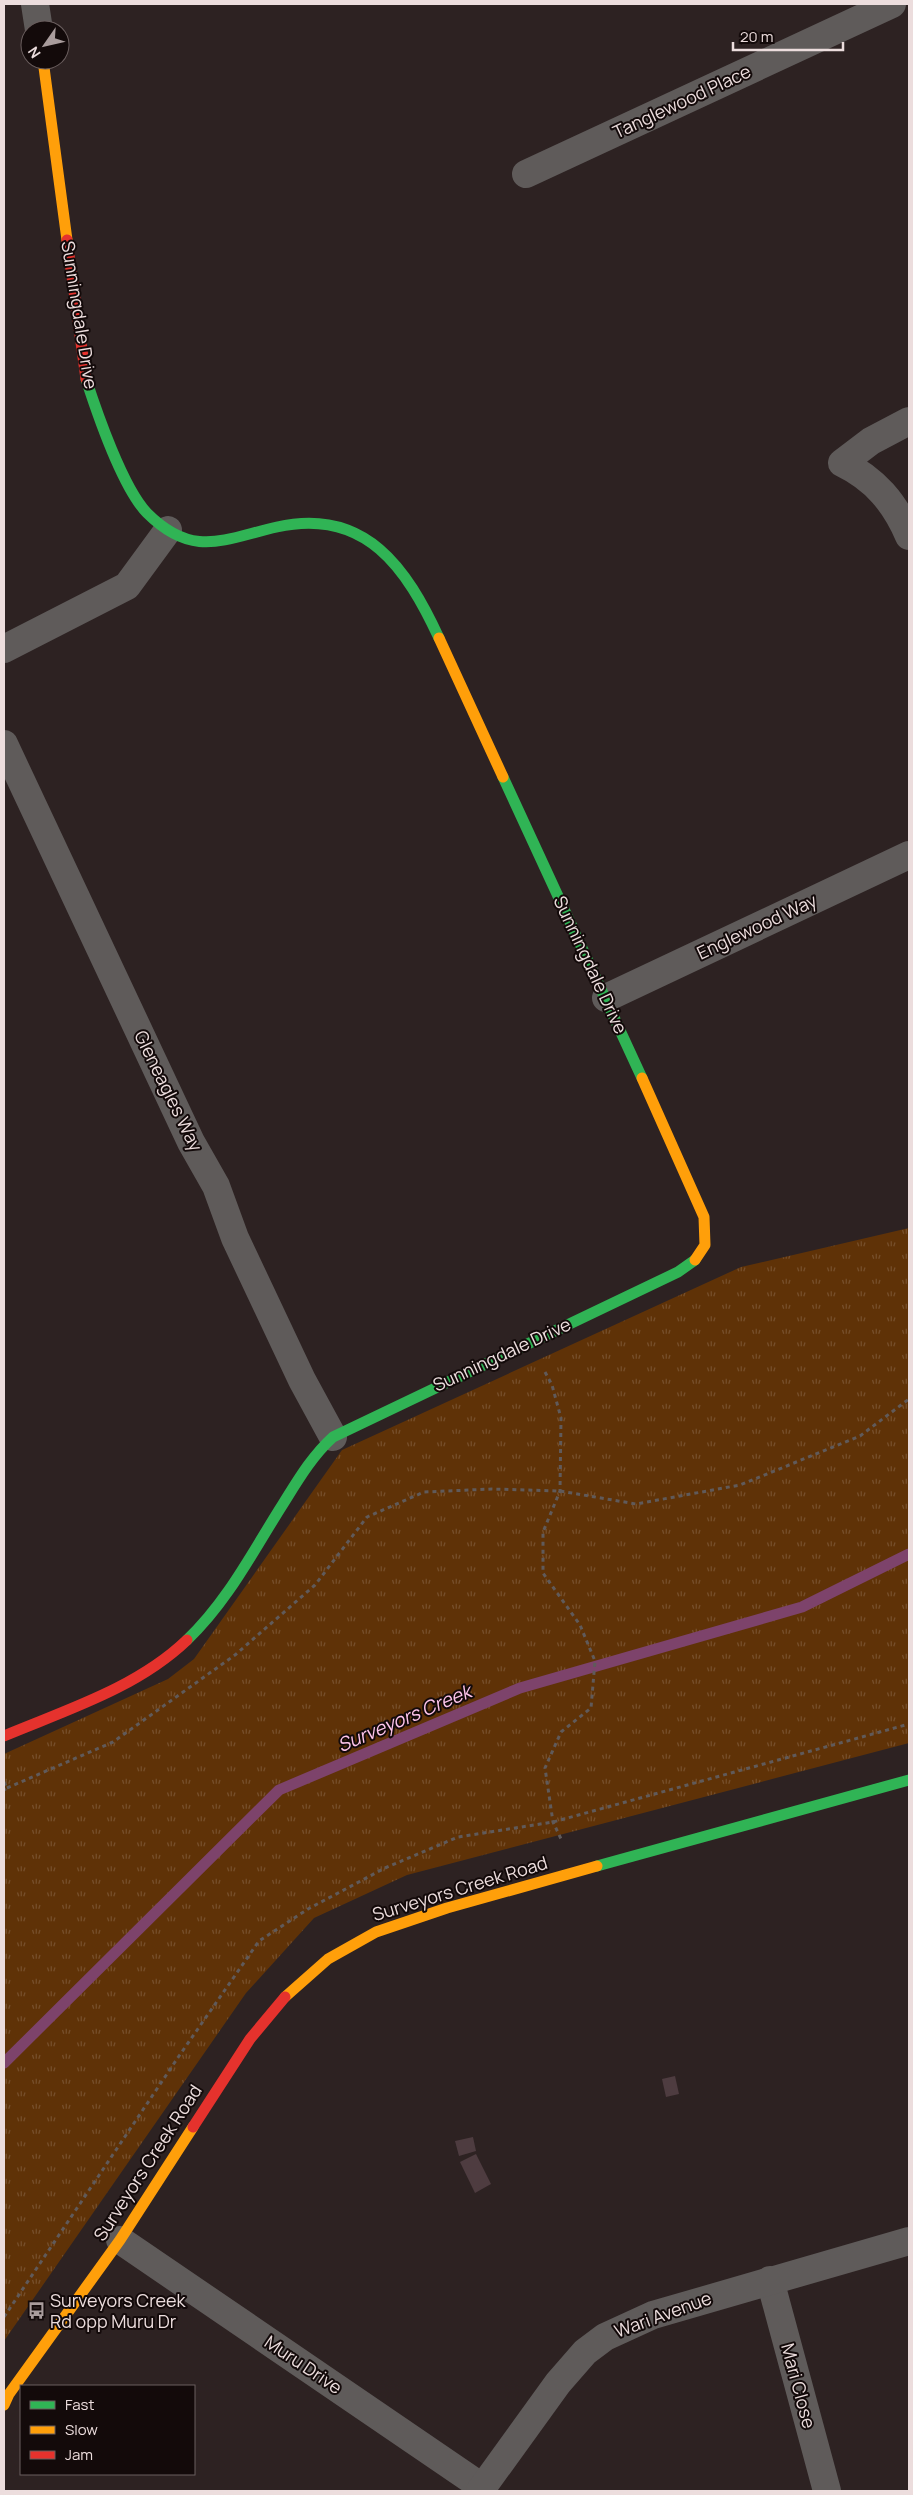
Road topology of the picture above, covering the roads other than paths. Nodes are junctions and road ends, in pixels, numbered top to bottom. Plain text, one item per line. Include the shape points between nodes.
1 (36, 4) edge
2 (892, 4) edge
3 (38, 20) edge
4 (44, 70) edge
5 (526, 174) dead end
6 (909, 421) edge
7 (168, 530) junction
8 (909, 536) edge
9 (4, 649) edge
10 (4, 744) edge
11 (909, 855) edge
12 (606, 998) junction
13 (333, 1437) junction
14 (4, 1736) edge
15 (909, 1780) edge
16 (120, 2240) junction
17 (909, 2241) edge
18 (770, 2280) junction
19 (4, 2405) edge
20 (481, 2489) edge
21 (827, 2491) edge

1 - 3 street
2 - 5 street, Tanglewood Place
4 - 7 street, Sunningdale Drive via 86,378 98,415 137,500
6 - 8 street via 871,441 842,463 869,478 888,498
7 - 9 street via 127,586
7 - 12 street, Sunningdale Drive via 185,538 214,544 238,540 286,524 319,525 359,537 396,563 422,604
10 - 13 street, Gleneagles Way via 191,1142 216,1186 235,1238 302,1380
11 - 12 street, Englewood Way
12 - 13 street, Sunningdale Drive via 701,1206 708,1232 706,1243 696,1259 683,1270
13 - 14 street, Sunningdale Drive via 308,1462 225,1597 185,1644 137,1677
15 - 16 street, Surveyors Creek Road via 447,1908 376,1932 328,1959 283,1999 250,2039
16 - 19 street, Surveyors Creek Road
16 - 20 street, Muru Drive
17 - 18 street, Wari Avenue
18 - 20 street, Wari Avenue via 653,2315 605,2337 585,2352 558,2383
18 - 21 street, Mari Close

